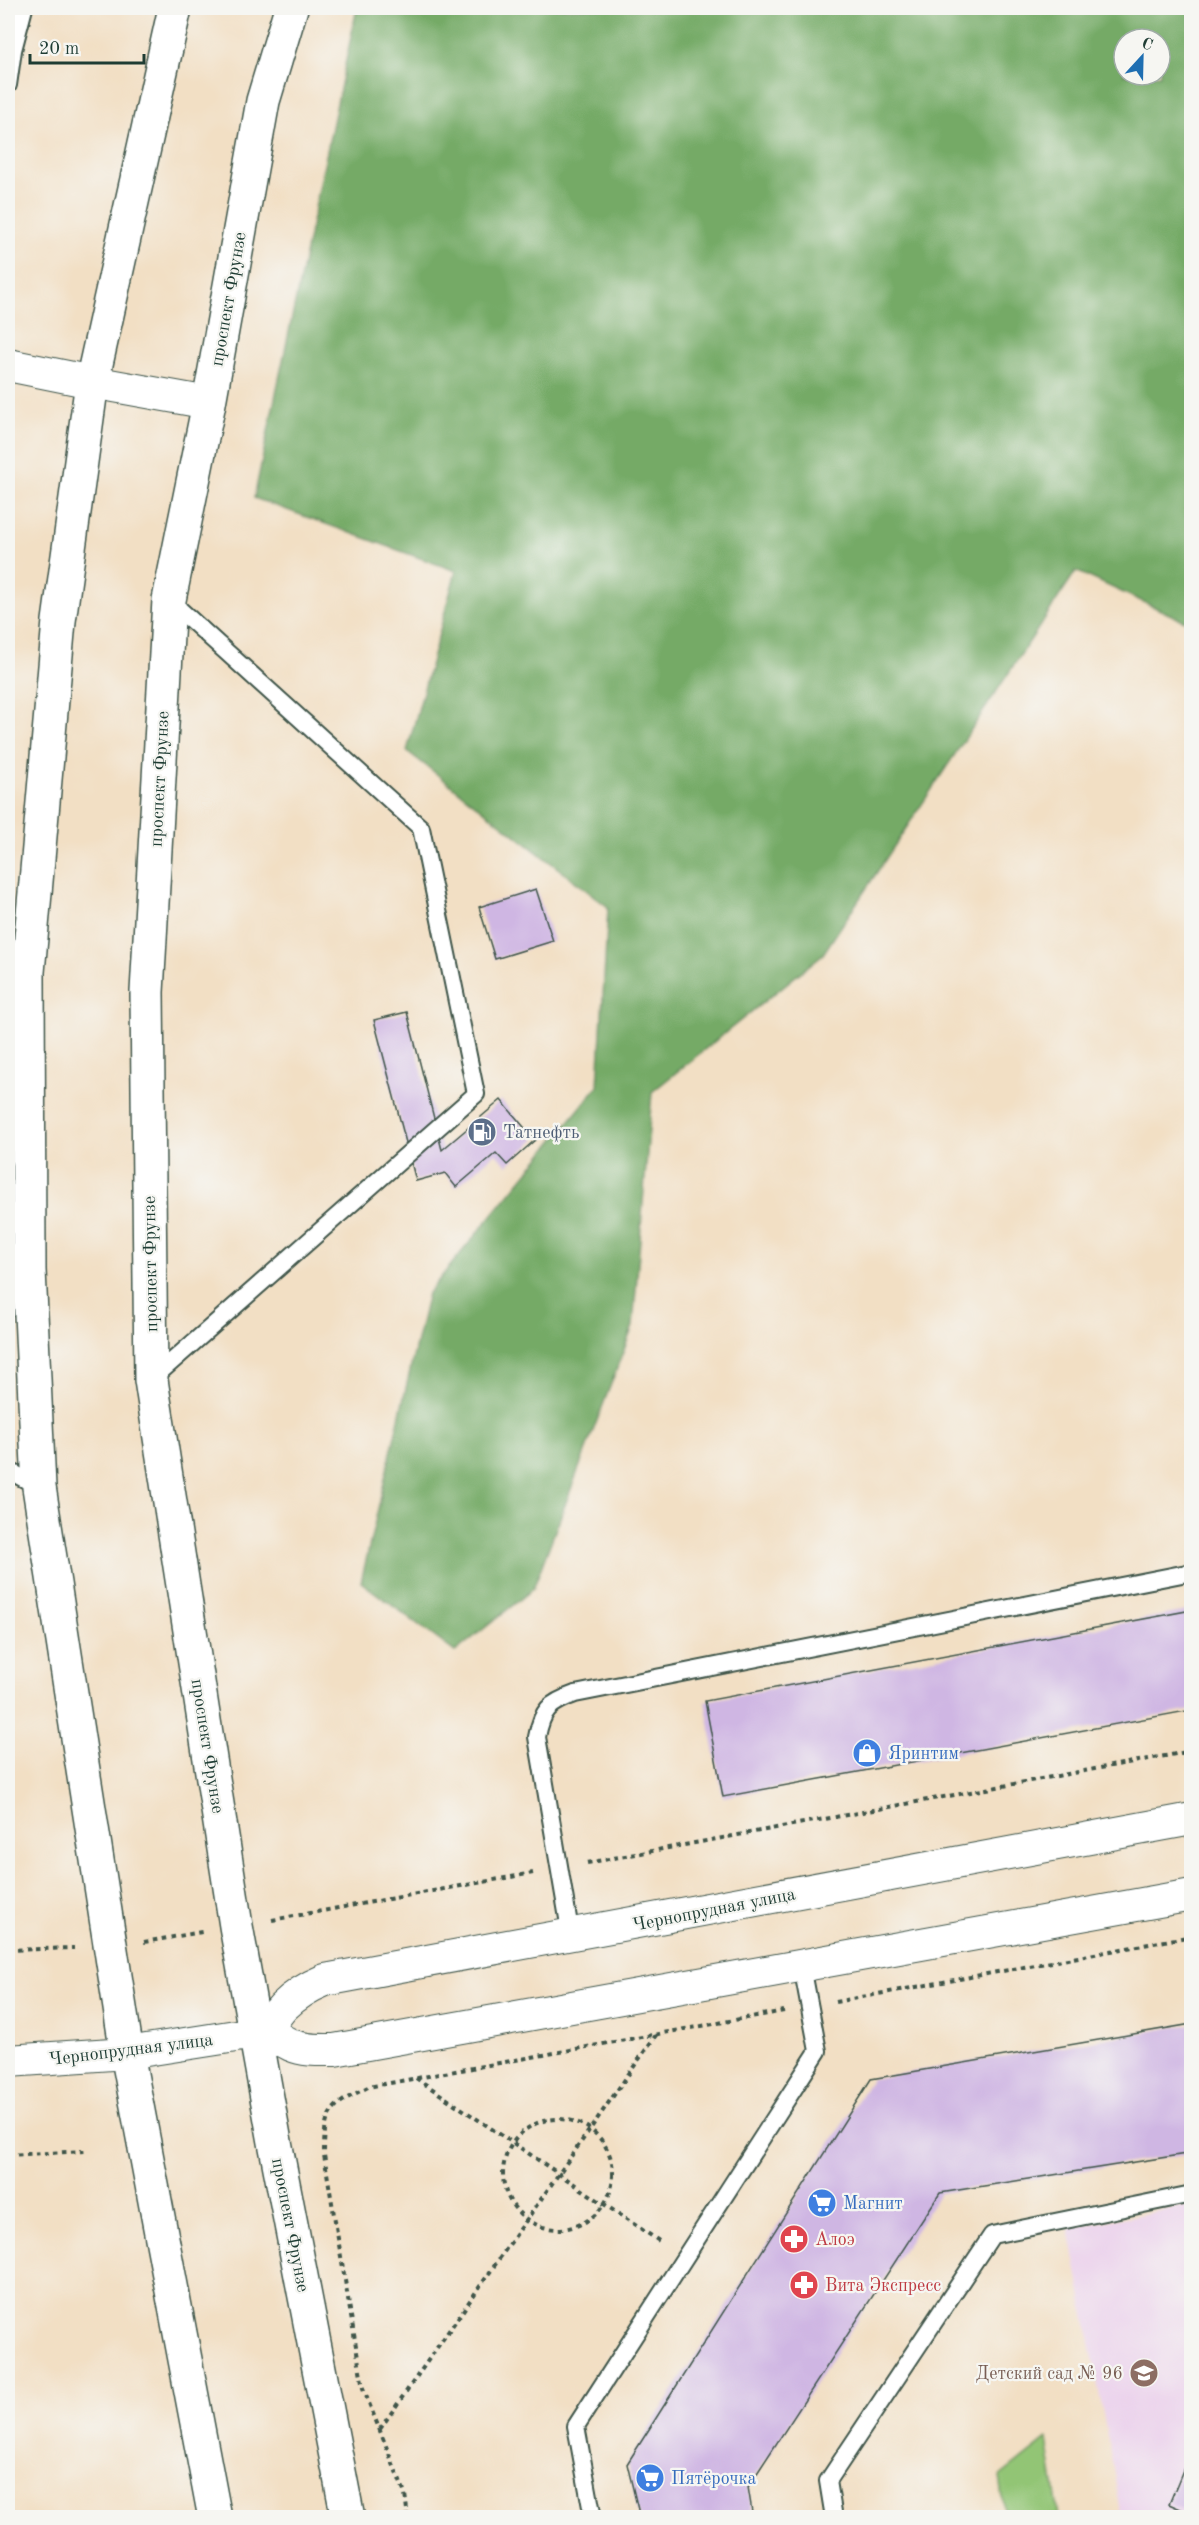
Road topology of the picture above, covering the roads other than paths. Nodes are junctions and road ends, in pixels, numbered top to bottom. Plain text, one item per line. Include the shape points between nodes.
1 (24, 8) edge
2 (175, 8) edge
3 (291, 8) edge
4 (8, 85) edge
5 (8, 364) edge
6 (92, 382) junction
7 (209, 403) junction
8 (170, 600) junction
9 (151, 1380) junction
10 (8, 1470) edge
11 (39, 1486) junction
12 (1191, 1572) edge
13 (1191, 1819) edge
14 (1191, 1895) edge
15 (571, 1936) junction
16 (802, 1966) junction
17 (255, 2033) junction
18 (127, 2053) junction
19 (8, 2061) edge
20 (1191, 2194) edge
21 (214, 2517) edge
22 (348, 2517) edge
23 (593, 2517) edge
24 (834, 2517) edge

1 - 4 lane
2 - 6 main road
3 - 7 main road, проспект Фрунзе via 263,101
5 - 6 street
6 - 7 street
6 - 11 main road via 59,621 21,978
7 - 8 main road, проспект Фрунзе
8 - 9 main road, проспект Фрунзе via 147,992
8 - 9 lane via 422,828 476,1094
9 - 17 main road, проспект Фрунзе
10 - 11 lane
11 - 18 main road
12 - 15 lane via 575,1694 550,1705 537,1737
13 - 15 street, Чернопрудная улица
14 - 16 street, Чернопрудная улица
15 - 17 street, Чернопрудная улица via 325,1980 305,1988 281,2009 272,2023
16 - 17 street, Чернопрудная улица via 334,2050 306,2050 274,2034
16 - 23 lane via 818,2051 576,2426
17 - 18 street, Чернопрудная улица
17 - 22 main road, проспект Фрунзе
18 - 19 street, Чернопрудная улица
18 - 21 main road
20 - 24 lane via 992,2235 828,2481

